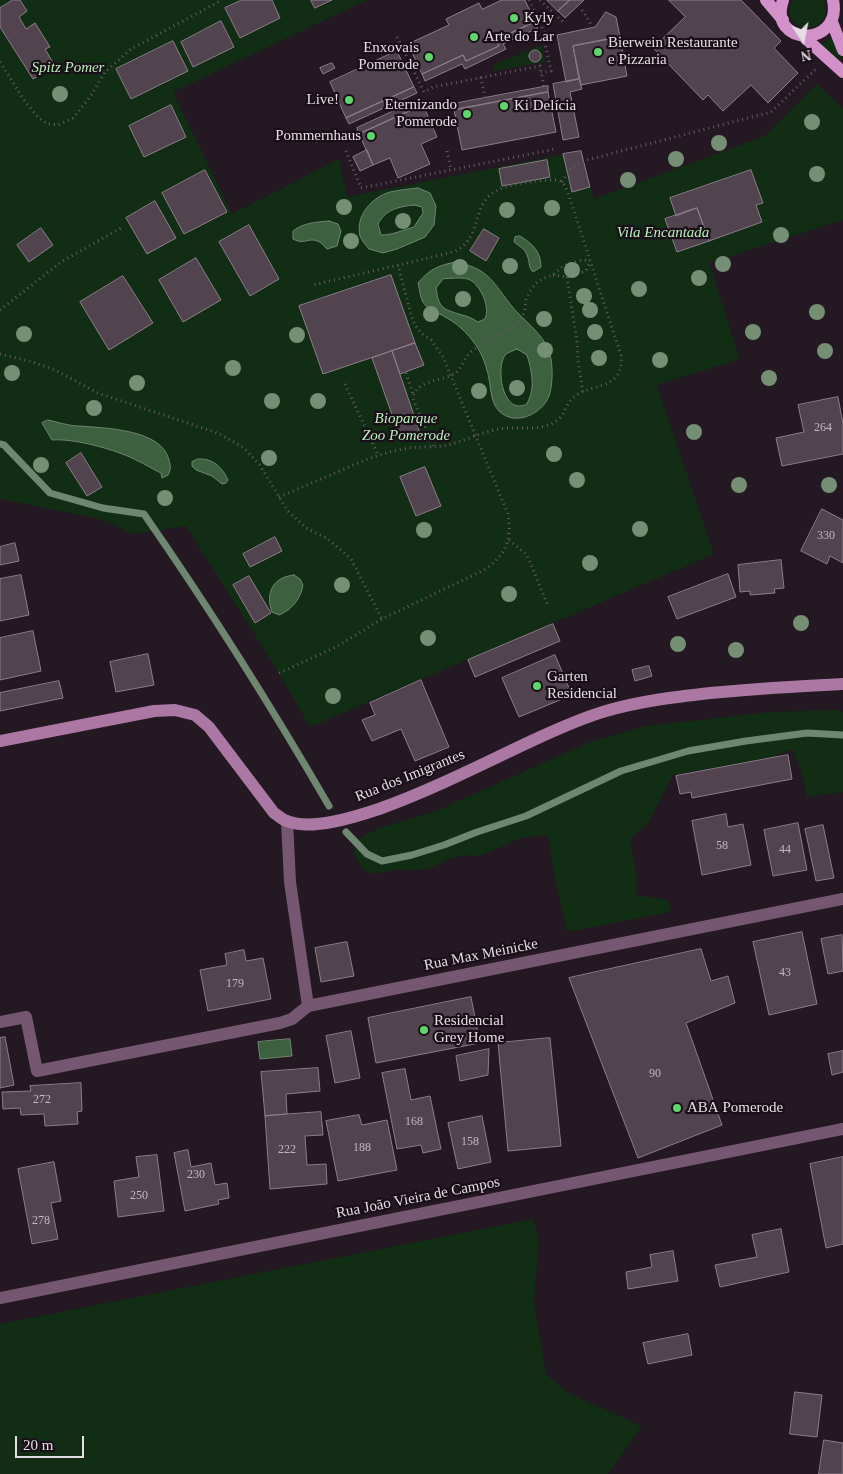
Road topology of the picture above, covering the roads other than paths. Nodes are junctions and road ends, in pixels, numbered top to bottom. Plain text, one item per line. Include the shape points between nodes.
1 (766, 0) edge
2 (783, 0) edge
3 (833, 0) edge
4 (837, 15) edge
5 (783, 20) junction
6 (803, 36) junction
7 (843, 50) edge
8 (843, 72) edge
9 (843, 684) edge
10 (0, 741) edge
11 (287, 821) junction
12 (843, 899) edge
13 (308, 1006) junction
14 (0, 1022) edge
15 (843, 1129) edge
16 (0, 1298) edge

1 - 5 main road
2 - 5 main road
3 - 4 main road
4 - 6 main road via 820,34
4 - 7 main road
5 - 6 main road via 788,28
6 - 8 main road
9 - 11 street, Rua dos Imigrantes via 756,688 645,701 562,727 372,811 333,822 306,824
10 - 11 street via 154,710 176,710 195,715 209,727 274,813
11 - 13 street via 290,882
12 - 13 street, Rua Max Meinicke
13 - 14 street via 280,1023 37,1071 26,1017
15 - 16 street, Rua João Vieira de Campos

